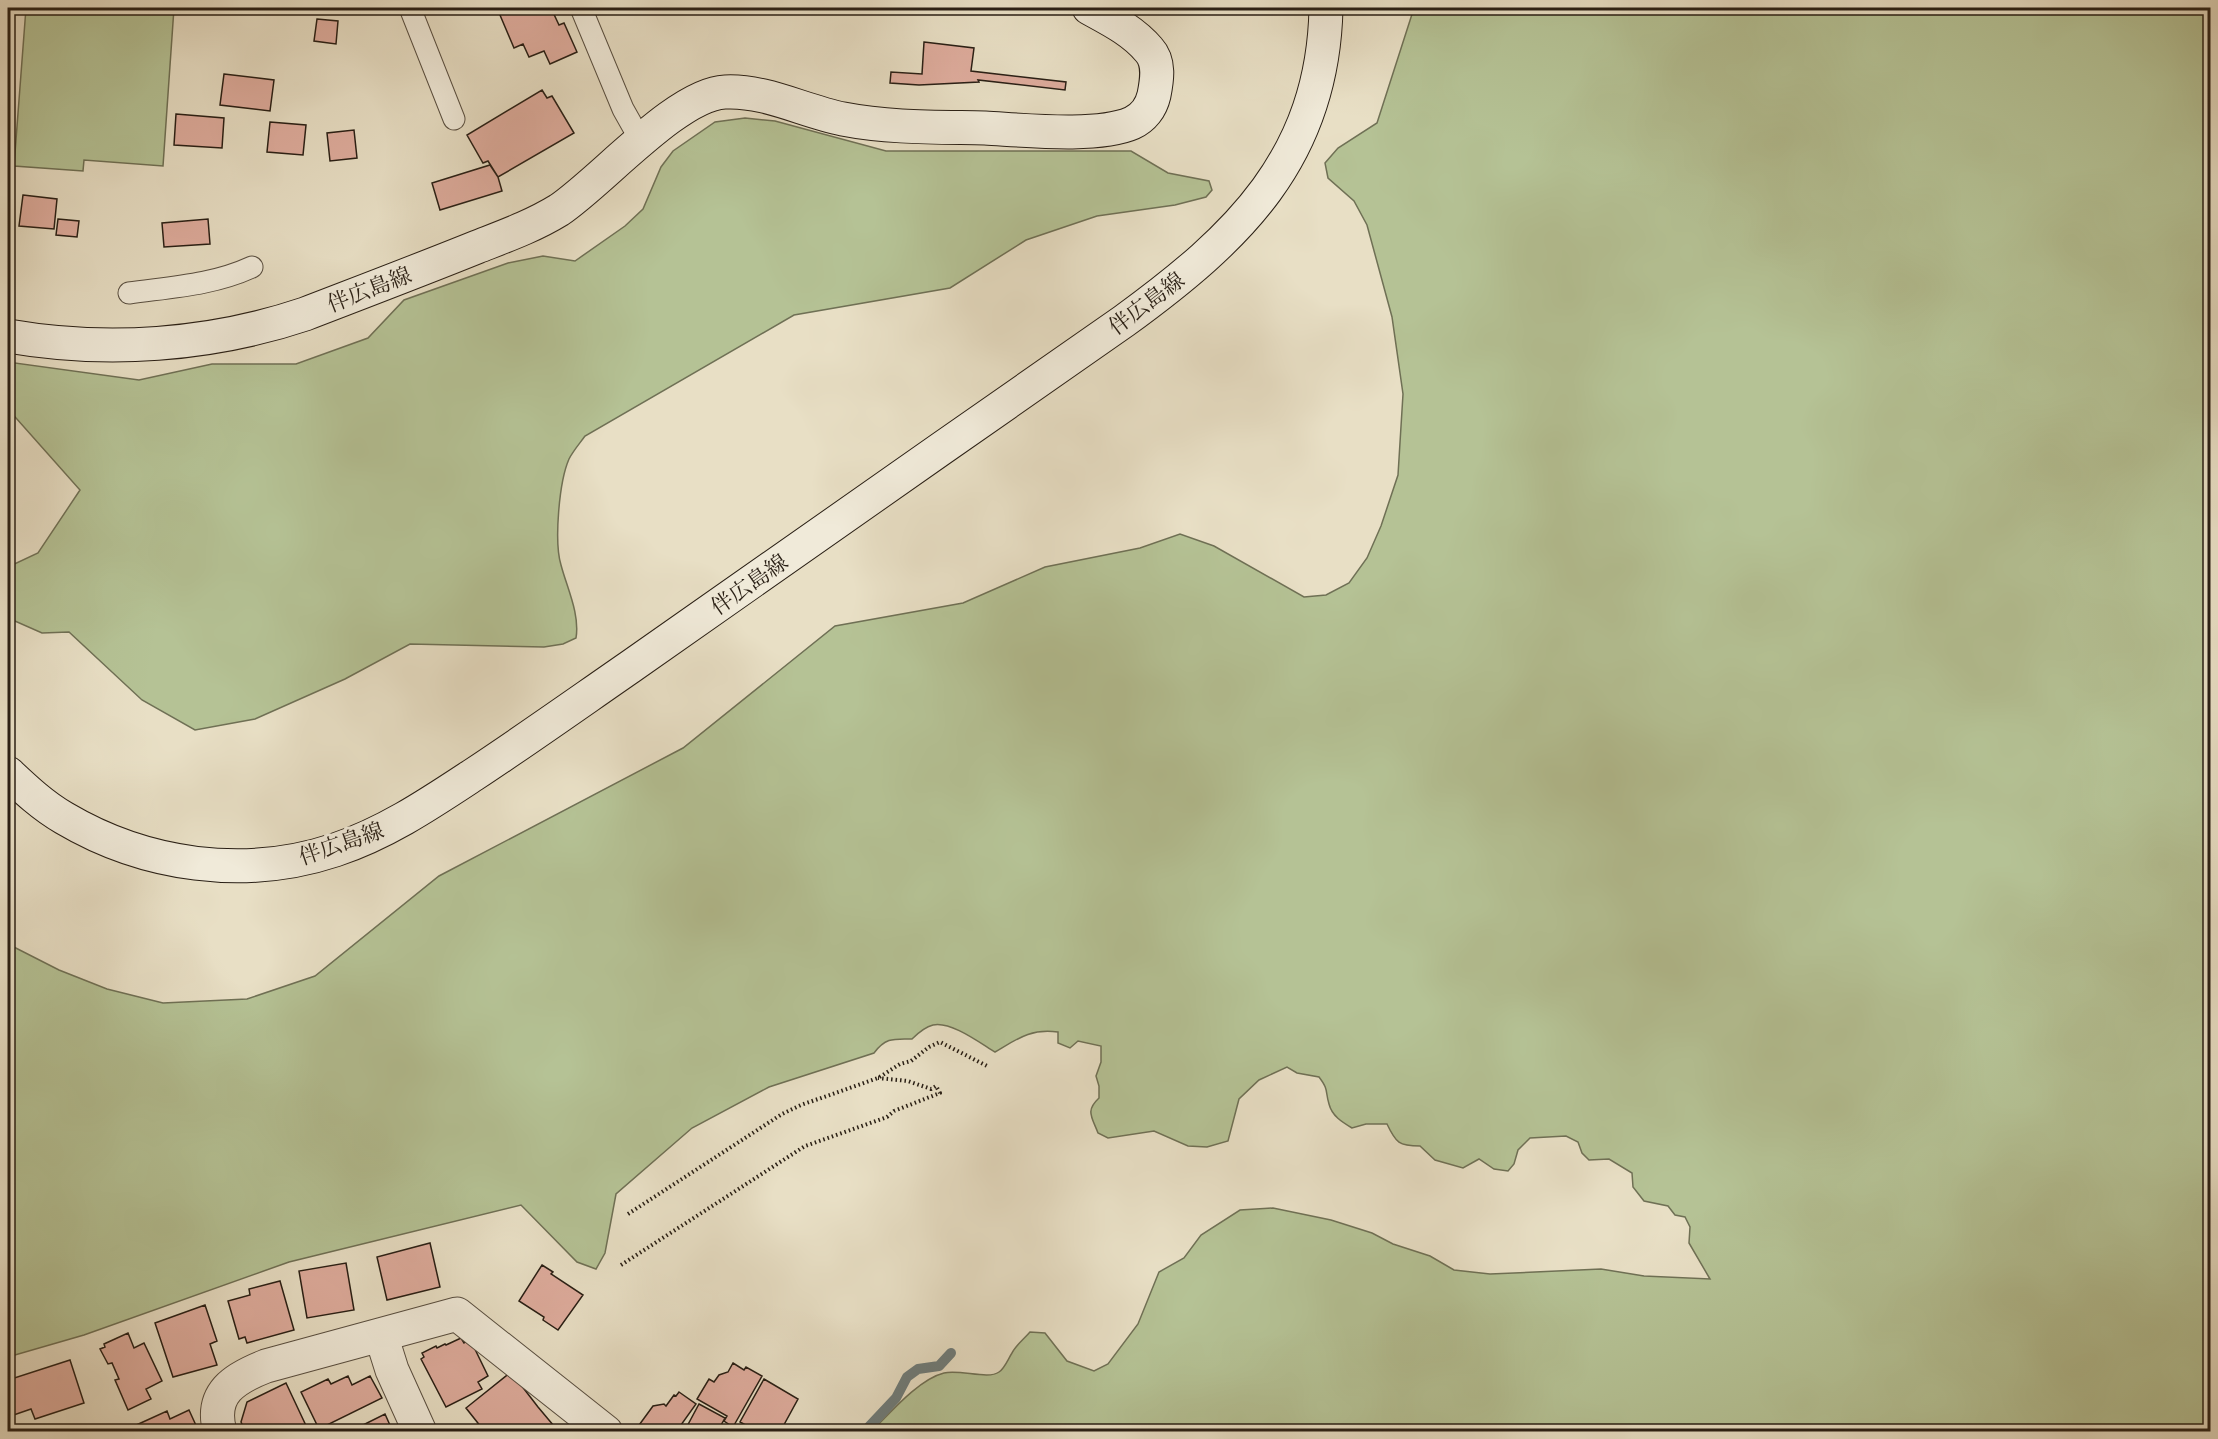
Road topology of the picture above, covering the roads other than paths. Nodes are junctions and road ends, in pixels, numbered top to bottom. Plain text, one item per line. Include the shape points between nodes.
1 (410, 8) edge
2 (581, 8) edge
3 (1089, 8) edge
4 (1326, 8) edge
5 (454, 119) dead end
6 (641, 141) junction
7 (252, 267) dead end
8 (129, 293) dead end
9 (8, 336) edge
10 (8, 773) edge
11 (381, 1335) junction
12 (220, 1431) edge
13 (420, 1431) edge
14 (606, 1431) edge

1 - 5 lane
2 - 6 lane via 623,109
3 - 6 main road, 伴広島線 via 1137,37 1154,55 1158,76 1145,114 1115,128 1050,131 877,124 841,119 767,96 721,92 693,103
4 - 10 main road, 伴広島線 via 1320,64 1299,134 1268,189 1223,242 1124,321 536,733 406,819 343,847 311,856 250,866 208,865 161,858 89,831 62,818
6 - 9 main road, 伴広島線 via 559,210 520,231 271,325 172,343 131,345
7 - 8 lane via 214,281
11 - 12 main road via 246,1373 228,1385 219,1403
11 - 13 main road via 392,1371
11 - 14 main road via 457,1314

